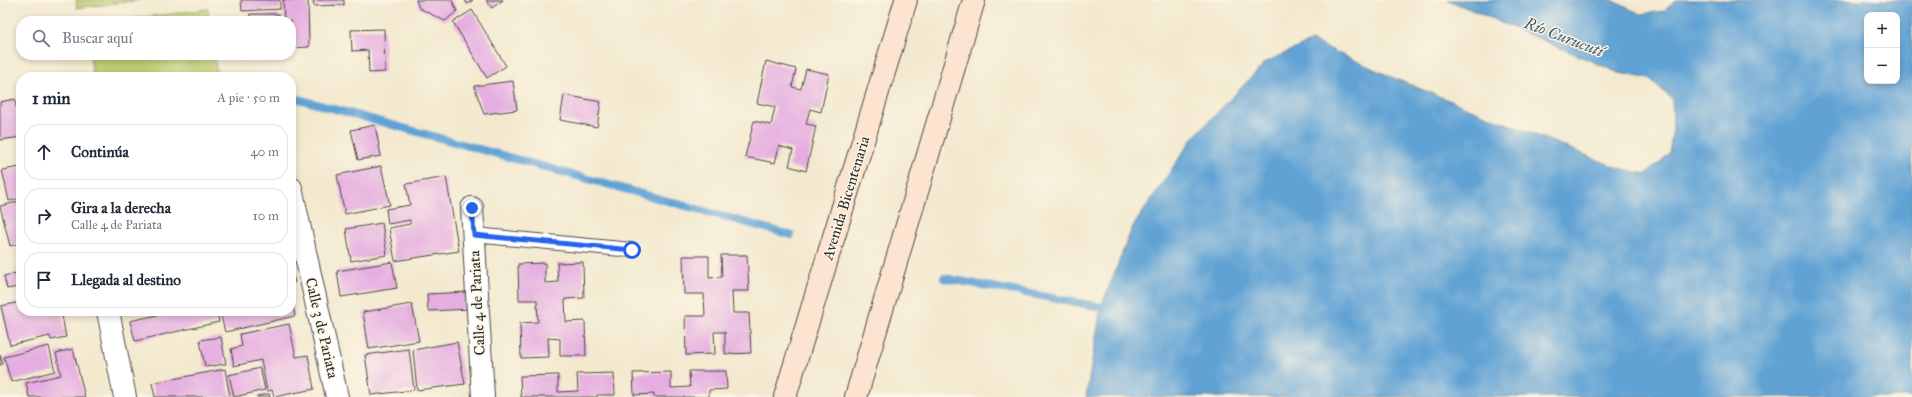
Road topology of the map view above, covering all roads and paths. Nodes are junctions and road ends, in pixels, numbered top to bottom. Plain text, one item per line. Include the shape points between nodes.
1 (906, 0) edge
2 (974, 0) edge
3 (472, 208) dead end
4 (296, 210) edge
5 (474, 235) junction
6 (632, 250) dead end
7 (109, 316) edge
8 (125, 397) edge
9 (338, 397) edge
10 (483, 397) edge
11 (785, 397) edge
12 (856, 397) edge

1 - 11 street, Avenida Bicentenaria
2 - 12 street
3 - 5 street, Calle 4 de Pariata
4 - 9 street, Calle 3 de Pariata
5 - 6 lane
5 - 10 street, Calle 4 de Pariata
7 - 8 street

